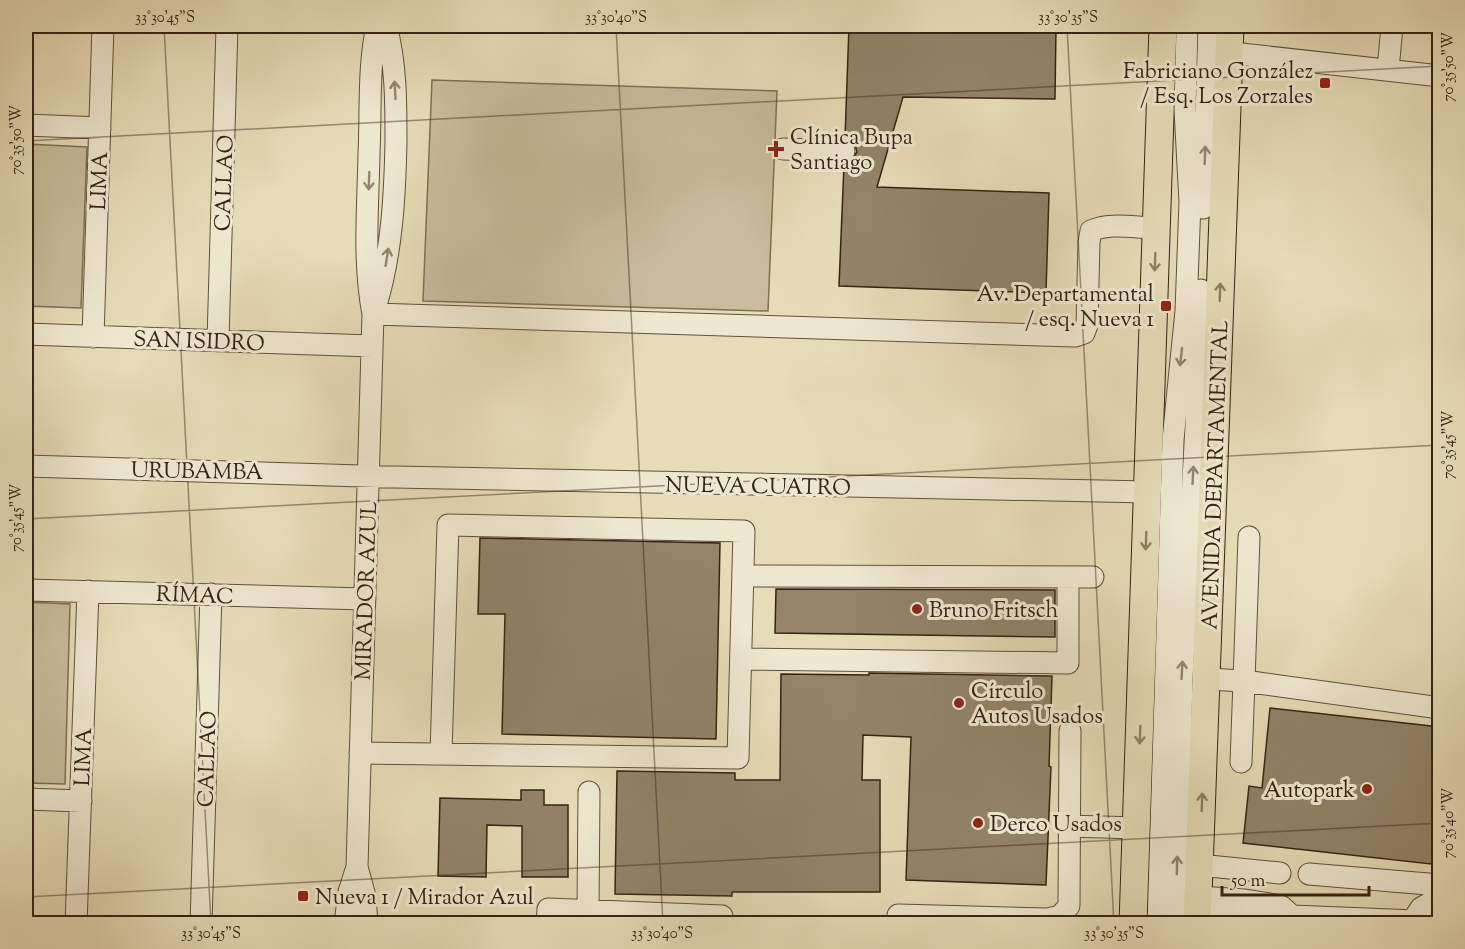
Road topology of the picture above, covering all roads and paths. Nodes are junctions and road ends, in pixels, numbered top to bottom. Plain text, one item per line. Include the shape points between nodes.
1 (103, 26) edge
2 (227, 26) edge
3 (377, 26) edge
4 (386, 26) edge
5 (1187, 26) edge
6 (1209, 26) edge
7 (1230, 26) edge
8 (1392, 26) edge
9 (1171, 40) edge
10 (1219, 51) junction
11 (1388, 70) junction
12 (1440, 76) edge
13 (26, 125) edge
14 (100, 128) junction
15 (783, 149) dead end
16 (844, 151) dead end
17 (1156, 228) junction
18 (373, 314) junction
19 (26, 334) edge
20 (93, 337) junction
21 (218, 341) junction
22 (372, 346) junction
23 (26, 466) edge
24 (369, 476) junction
25 (1148, 492) junction
26 (1250, 537) dead end
27 (743, 576) junction
28 (1068, 577) junction
29 (1093, 577) dead end
30 (26, 590) edge
31 (88, 591) junction
32 (211, 594) junction
33 (365, 599) junction
34 (741, 659) junction
35 (1207, 679) junction
36 (1244, 681) junction
37 (1440, 708) edge
38 (1070, 732) dead end
39 (360, 753) junction
40 (441, 754) junction
41 (1241, 762) dead end
42 (589, 792) dead end
43 (26, 800) edge
44 (81, 801) junction
45 (1069, 826) junction
46 (1136, 828) junction
47 (1199, 865) junction
48 (357, 867) junction
49 (1280, 873) dead end
50 (1309, 874) dead end
51 (1440, 885) edge
52 (1440, 897) edge
53 (588, 910) junction
54 (898, 915) dead end
55 (1192, 915) edge
56 (722, 916) dead end
57 (1292, 916) junction
58 (1329, 920) edge
59 (1413, 920) junction
60 (1376, 921) edge
61 (1440, 921) edge
62 (1244, 922) edge
63 (76, 924) edge
64 (201, 924) edge
65 (345, 924) edge
66 (367, 924) edge
67 (547, 924) edge
68 (1133, 924) edge
69 (1158, 924) edge

1 - 14 street, LIMA
2 - 21 street, CALLAO
3 -> 18 street, MIRADOR AZUL via 372,63 367,250
18 -> 4 street, MIRADOR AZUL via 386,261 395,173 395,82
5 - 9 street
6 - 10 street
7 - 10 main road, AVENIDA DEPARTAMENTAL
8 - 11 street
9 - 10 street
9 - 17 main road
9 -> 69 street via 1185,110 1190,184 1185,322 1173,440
10 - 11 street
35 -> 10 main road, AVENIDA DEPARTAMENTAL
55 -> 10 street via 1182,679
11 - 12 street
13 - 14 street
14 - 20 street, LIMA
15 - 16 street
17 - 18 street via 1108,227 1091,231 1087,325 1084,333 1075,336
17 -> 25 main road
18 - 22 street, MIRADOR AZUL
19 - 20 street, SAN ISIDRO
20 - 21 street, SAN ISIDRO
21 - 22 street, SAN ISIDRO
22 - 24 street, MIRADOR AZUL
23 - 24 street, URUBAMBA
24 - 25 street, NUEVA CUATRO
24 - 33 street, MIRADOR AZUL
25 -> 46 main road
26 - 36 street
27 - 28 street
27 - 34 street
27 - 40 street via 744,531 448,525
28 - 29 street
28 - 34 street via 1068,663
30 - 31 street, RÍMAC
31 - 32 street, RÍMAC
31 - 44 street, LIMA
32 - 33 street, RÍMAC
32 - 64 street, CALLAO
33 - 39 street, MIRADOR AZUL
34 - 40 street via 738,758
35 - 36 street
47 -> 35 main road, AVENIDA DEPARTAMENTAL
36 - 37 street
36 - 41 street
38 - 45 street
39 - 40 street
39 - 48 street, MIRADOR AZUL
42 - 53 street
43 - 44 street
44 - 63 street, LIMA
45 - 46 street
45 - 54 street via 1069,906 1060,916 1048,919
46 - 68 main road
47 - 49 street
47 - 55 main road, AVENIDA DEPARTAMENTAL
48 - 65 street, MIRADOR AZUL
48 - 66 street, MIRADOR AZUL
50 - 51 street
52 - 59 street via 1421,908
53 - 56 street
53 - 67 street via 548,909
55 - 57 street via 1245,900 1281,906
55 - 62 street
57 - 58 street
57 - 62 street via 1280,923
58 - 60 street
59 - 60 street
59 - 61 street

